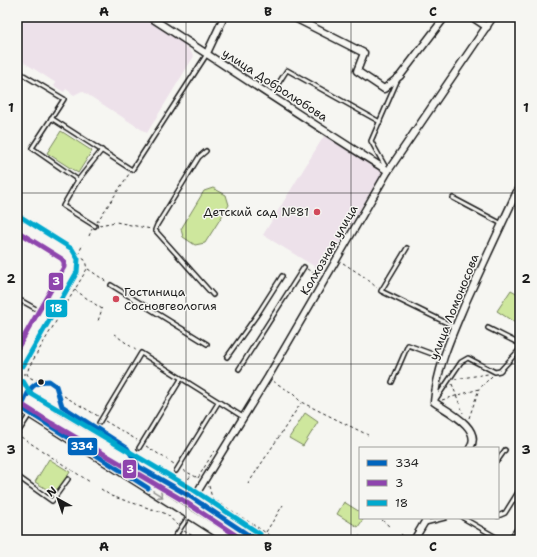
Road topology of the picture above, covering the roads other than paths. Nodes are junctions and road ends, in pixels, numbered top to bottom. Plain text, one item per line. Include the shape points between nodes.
1 (150, 17) edge
2 (224, 17) edge
3 (293, 17) edge
4 (445, 17) edge
5 (472, 17) edge
6 (493, 17) edge
7 (487, 27) junction
8 (207, 54) junction
9 (17, 71) edge
10 (400, 76) junction
11 (271, 95) junction
12 (51, 118) junction
13 (380, 122) junction
14 (102, 150) junction
15 (206, 151) dead end
16 (388, 170) junction
17 (78, 180) junction
18 (520, 185) edge
19 (453, 198) dead end
20 (17, 223) edge
21 (502, 224) junction
22 (95, 226) road end
23 (407, 248) dead end
24 (304, 267) road end
25 (282, 276) dead end
26 (111, 284) road end
27 (213, 295) dead end
28 (17, 308) edge
29 (45, 314) junction
30 (455, 327) junction
31 (488, 328) dead end
32 (207, 344) dead end
33 (520, 344) edge
34 (520, 349) edge
35 (227, 357) dead end
36 (443, 358) junction
37 (17, 363) edge
38 (239, 369) dead end
39 (181, 379) junction
40 (392, 382) dead end
41 (17, 385) edge
42 (25, 398) junction
43 (434, 402) junction
44 (218, 403) junction
45 (19, 406) edge
46 (30, 414) junction
47 (55, 417) junction
48 (243, 418) junction
49 (99, 423) dead end
50 (49, 426) junction
51 (17, 435) edge
52 (471, 447) edge
53 (139, 448) dead end
54 (505, 450) dead end
55 (499, 459) edge
56 (139, 468) junction
57 (176, 471) dead end
58 (17, 476) edge
59 (68, 479) dead end
60 (520, 489) edge
61 (520, 495) edge
62 (194, 499) junction
63 (513, 501) junction
64 (190, 514) junction
65 (499, 516) edge
66 (438, 519) edge
67 (465, 519) edge
68 (425, 521) edge
69 (520, 525) edge
70 (176, 535) junction
71 (174, 540) edge
72 (184, 540) edge
73 (230, 540) edge
74 (256, 540) edge
75 (414, 540) edge
76 (501, 540) edge
77 (509, 540) edge

1 - 8 street, улица Добролюбова
2 - 8 street
3 - 10 street via 364,53 357,71 384,89
4 - 10 street
5 - 7 street
6 - 7 street, Колхозная улица
7 - 16 street, Колхозная улица
8 - 11 street, улица Добролюбова
8 - 14 lane via 132,170
9 - 12 lane via 64,99
10 - 13 lane
11 - 13 lane via 287,70
11 - 16 street, улица Добролюбова
12 - 14 lane
12 - 17 lane via 32,148
13 - 16 lane via 371,141
14 - 17 lane
15 - 27 lane via 187,176 156,230
16 - 48 street, Колхозная улица
17 - 22 lane via 63,206
18 - 21 street, улица Ломоносова
19 - 21 lane
20 - 29 main road via 74,256 71,269
21 - 30 street, улица Ломоносова
23 - 30 lane via 381,291
24 - 38 lane
25 - 35 lane
26 - 32 lane
28 - 29 lane via 22,300
29 - 37 main road
30 - 36 street, улица Ломоносова
31 - 33 lane
34 - 43 lane via 500,371 495,372 468,358 461,362
36 - 40 lane via 408,345
36 - 43 street, улица Ломоносова
39 - 44 lane
39 - 49 lane via 141,354
39 - 53 lane
41 - 42 main road
42 - 45 main road
42 - 47 main road
42 - 56 lane via 30,388 38,382 49,382 56,386 62,406 127,448
43 - 52 street via 467,424 472,433
44 - 48 lane
44 - 57 lane
45 - 46 main road
46 - 50 main road
46 - 51 lane
47 - 50 lane via 48,419
47 - 56 main road
48 - 62 street, Колхозная улица
50 -> 64 main road
54 - 55 lane
56 - 62 main road
58 - 59 lane via 52,501
60 - 63 lane
61 - 63 lane
62 - 74 main road
63 - 65 lane via 505,513
64 - 70 lane
64 - 73 main road
66 - 68 lane
67 - 76 lane
68 - 75 street
69 - 77 lane
70 - 71 lane
70 - 72 lane

